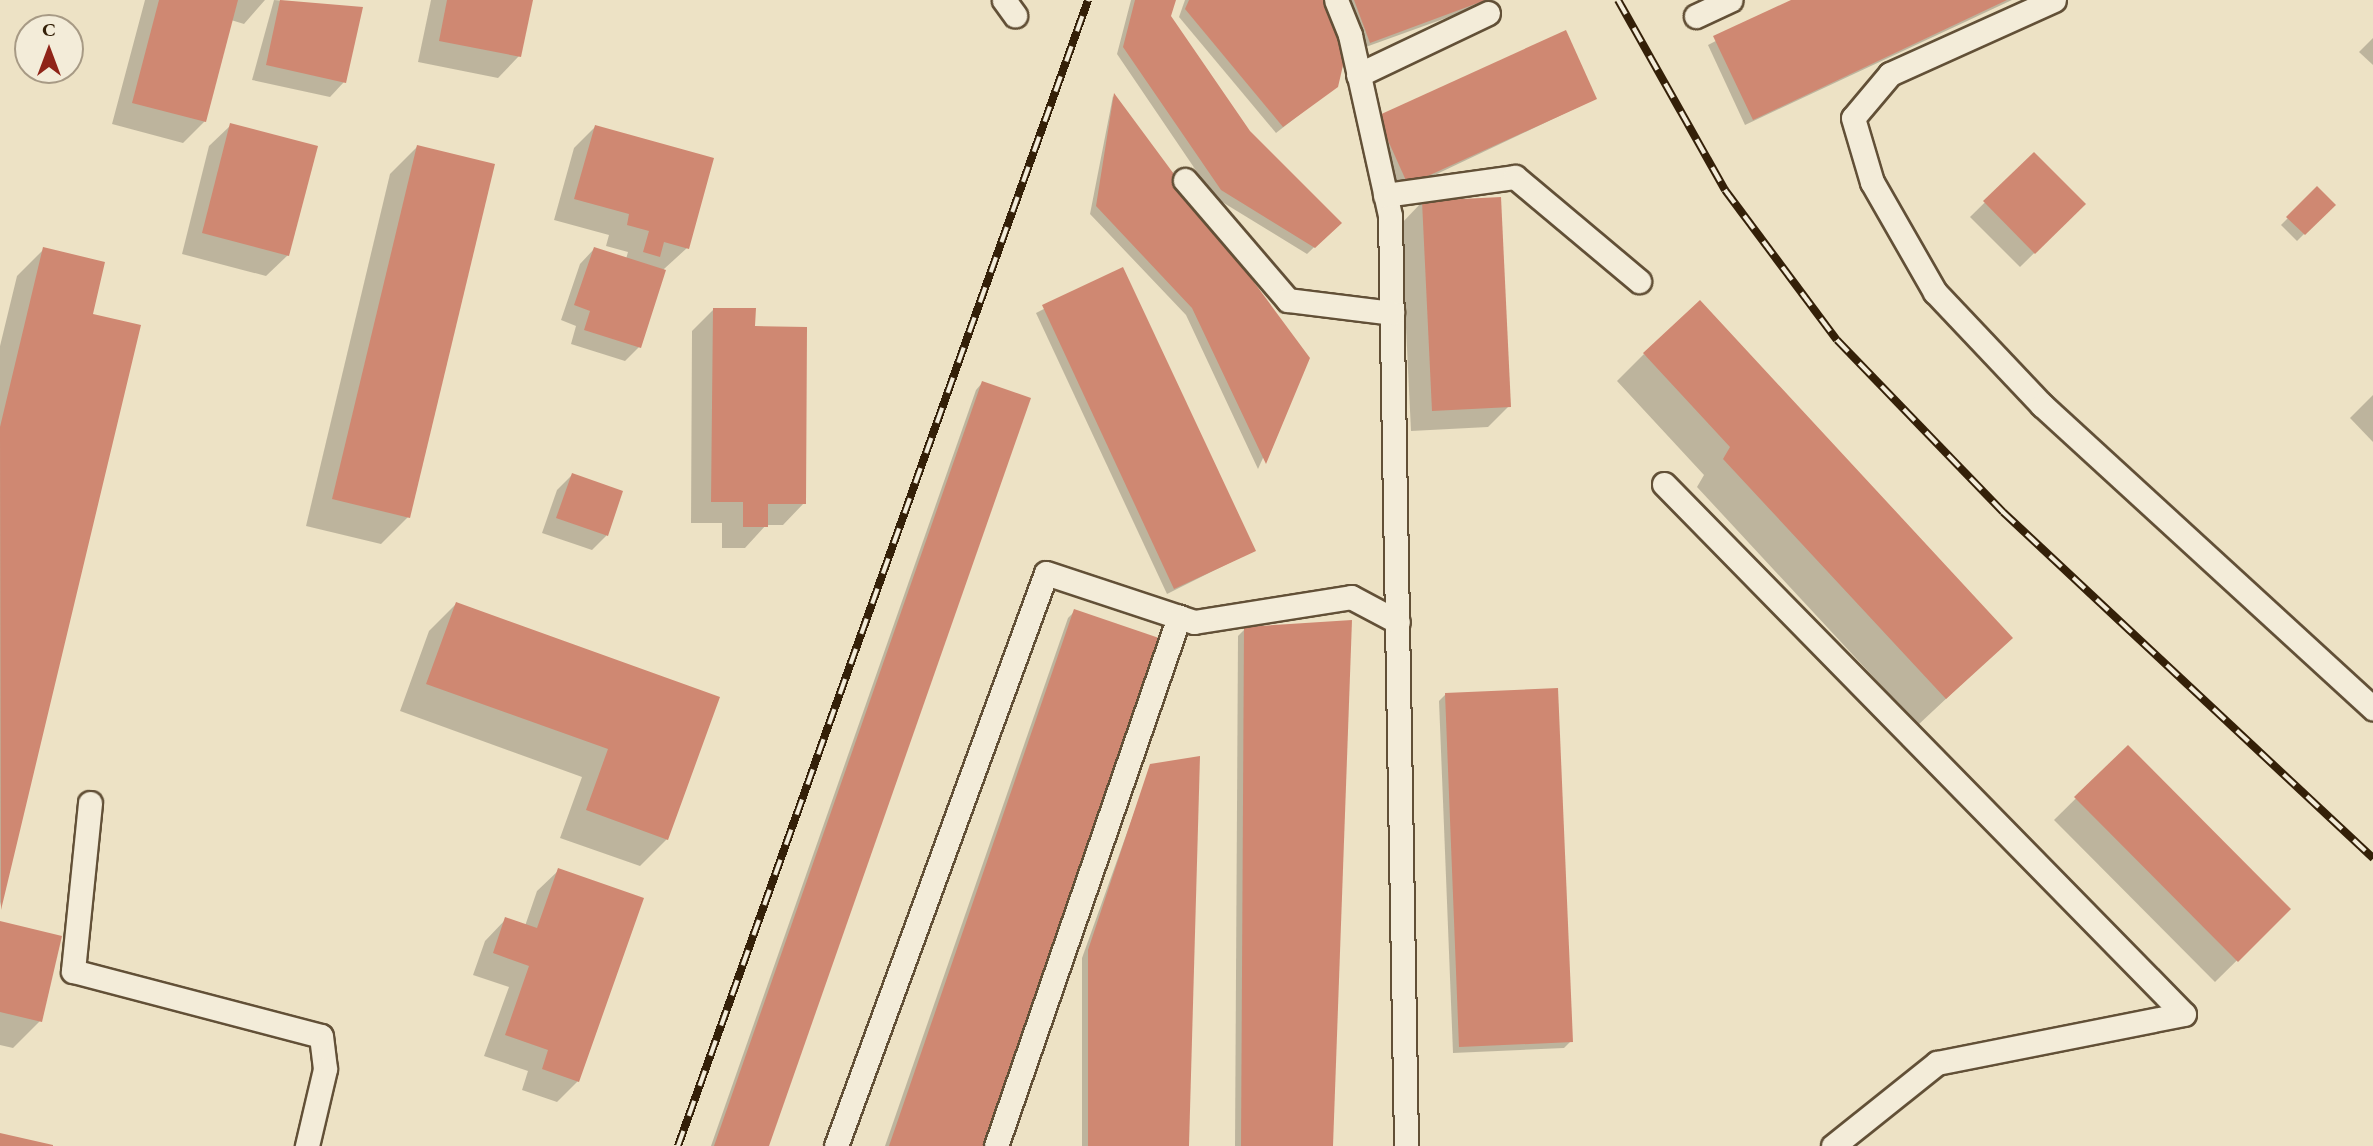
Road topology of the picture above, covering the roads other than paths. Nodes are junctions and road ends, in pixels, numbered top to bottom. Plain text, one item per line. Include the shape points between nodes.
1 (1336, 0) edge
2 (1730, 0) edge
3 (2054, 0) edge
4 (1488, 13) dead end
5 (1696, 16) dead end
6 (1358, 75) junction
7 (1185, 180) dead end
8 (1385, 195) junction
9 (1639, 281) dead end
10 (1392, 313) junction
11 (1664, 484) dead end
12 (1178, 617) junction
13 (1398, 622) junction
14 (2373, 708) edge
15 (89, 803) dead end
16 (307, 1146) edge
17 (836, 1146) edge
18 (996, 1146) edge
19 (1406, 1146) edge
20 (1833, 1146) edge

1 - 6 lane
2 - 5 lane
3 - 14 lane via 1890,74 1853,118 1872,182 1935,292 2033,396
4 - 6 lane
6 - 8 lane
7 - 10 lane via 1288,300
8 - 9 lane via 1515,177
8 - 10 lane
10 - 13 lane
11 - 20 lane via 2184,1014 1937,1063
12 - 13 lane via 1194,622 1351,597
12 - 17 lane via 1046,573
12 - 18 lane
13 - 19 lane
15 - 16 lane via 73,971 321,1036 325,1069

